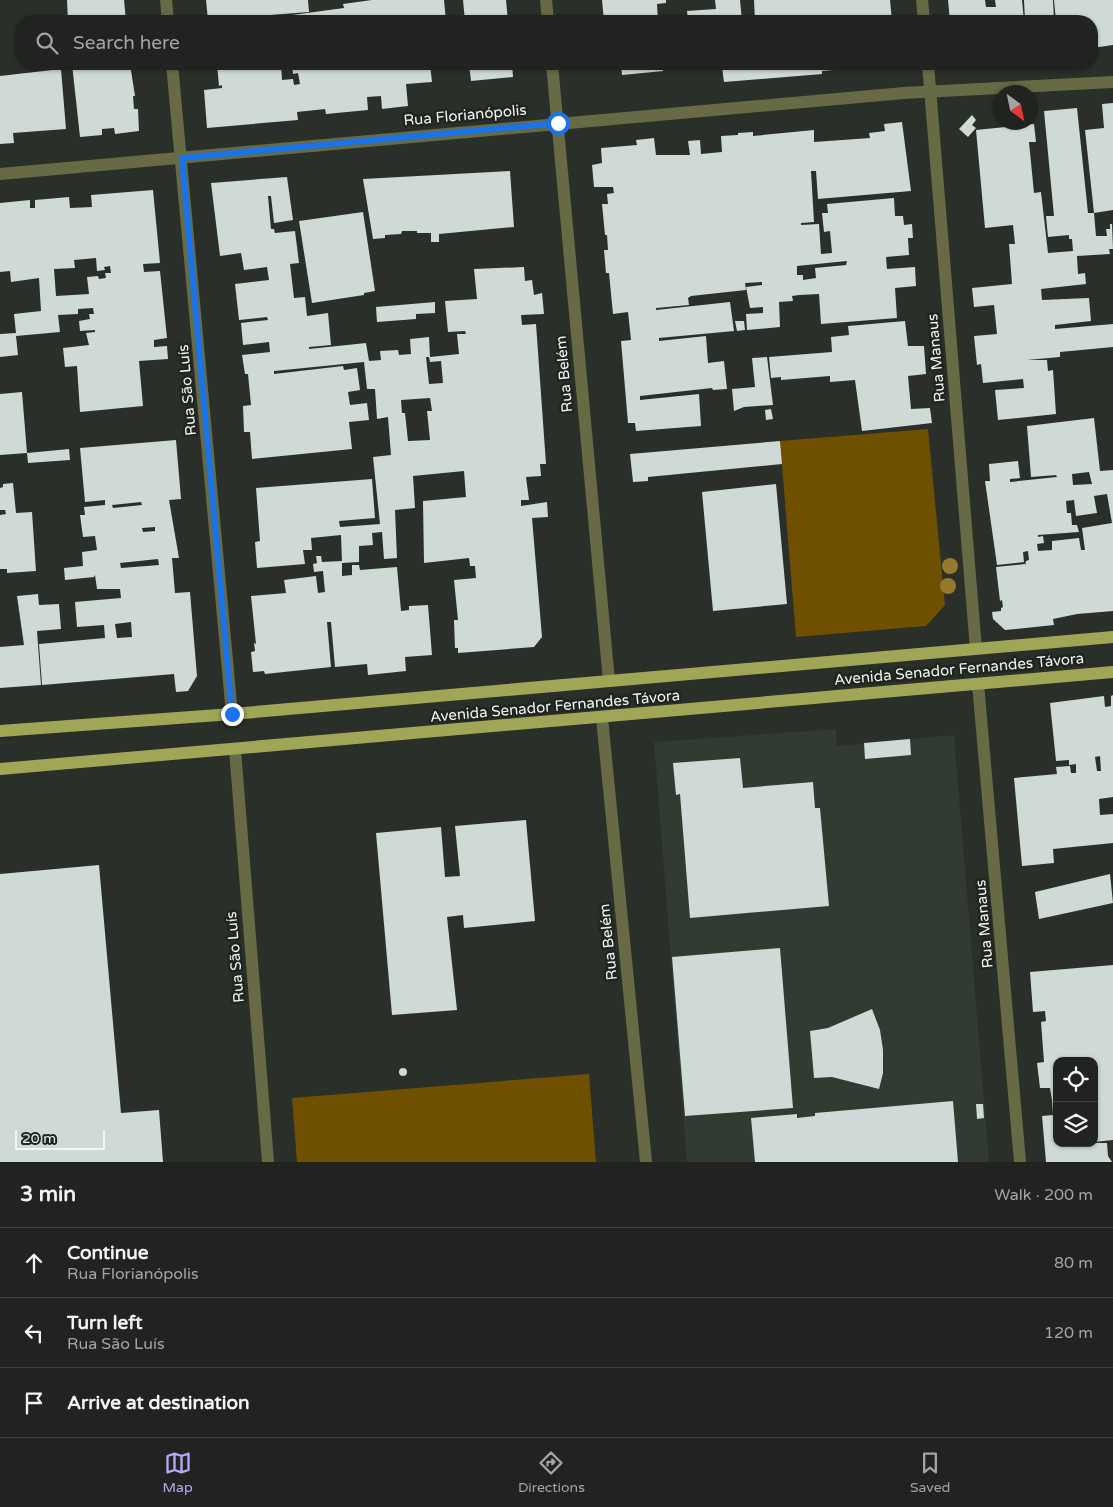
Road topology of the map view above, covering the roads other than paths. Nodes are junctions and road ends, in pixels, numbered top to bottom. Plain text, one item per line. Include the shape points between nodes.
1 (166, 0) edge
2 (546, 0) edge
3 (922, 0) edge
4 (167, 15) edge
5 (547, 15) edge
6 (923, 15) edge
7 (173, 70) edge
8 (553, 70) edge
9 (928, 70) edge
10 (1113, 82) edge
11 (930, 90) junction
12 (558, 123) junction
13 (182, 158) junction
14 (0, 174) edge
15 (1113, 637) edge
16 (976, 649) junction
17 (1113, 672) edge
18 (609, 681) junction
19 (978, 684) junction
20 (232, 714) junction
21 (602, 718) junction
22 (0, 731) edge
23 (235, 750) junction
24 (0, 769) edge
25 (268, 1162) edge
26 (646, 1162) edge
27 (1020, 1162) edge

1 - 4 street
2 - 5 street
3 - 6 street
7 - 13 street, Rua São Luís
8 - 12 street, Rua Belém
9 - 11 street, Rua Manaus
10 - 11 street, Rua Florianópolis
11 - 12 street, Rua Florianópolis
11 - 16 street, Rua Manaus
12 - 13 street, Rua Florianópolis
12 - 18 street, Rua Belém
13 - 14 street, Rua Florianópolis
13 - 20 street, Rua São Luís
15 - 16 main road, Avenida Senador Fernandes Távora
16 - 18 main road, Avenida Senador Fernandes Távora
17 - 19 main road, Avenida Senador Fernandes Távora
18 - 20 main road, Avenida Senador Fernandes Távora
19 - 21 main road, Avenida Senador Fernandes Távora
19 - 27 street, Rua Manaus
20 - 22 main road, Avenida Senador Fernandes Távora
21 - 23 main road, Avenida Senador Fernandes Távora
21 - 26 street, Rua Belém
23 - 24 main road, Avenida Senador Fernandes Távora
23 - 25 street, Rua São Luís

